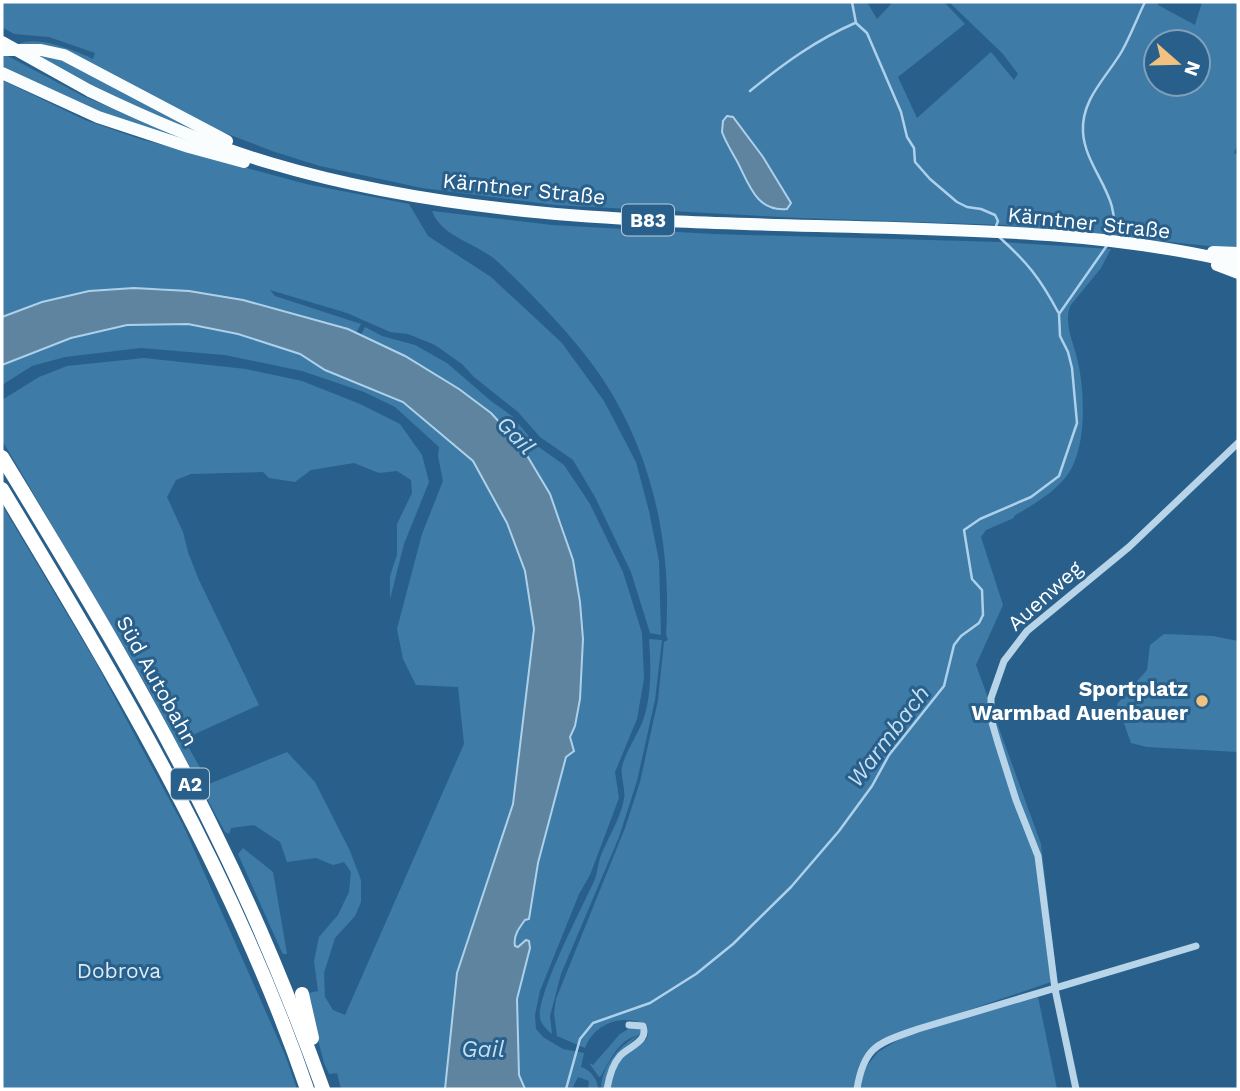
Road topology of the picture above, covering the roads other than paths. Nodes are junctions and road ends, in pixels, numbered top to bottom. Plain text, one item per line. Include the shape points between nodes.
1 (2, 42) edge
2 (2, 50) edge
3 (2, 73) edge
4 (254, 158) junction
5 (268, 163) junction
6 (1185, 252) junction
7 (1238, 253) edge
8 (1238, 263) edge
9 (1238, 273) edge
10 (1238, 443) edge
11 (2, 457) edge
12 (2, 489) edge
13 (216, 835) junction
14 (231, 841) dead end
15 (1196, 946) dead end
16 (1055, 989) junction
17 (302, 994) dead end
18 (629, 1025) dead end
19 (307, 1089) edge
20 (325, 1089) edge
21 (607, 1089) edge
22 (857, 1089) edge
23 (1076, 1089) edge

1 - 4 main road, Kärntner Straße / B83, bridge via 90,91 187,135
2 - 4 main road via 64,55 243,148
3 - 5 main road via 111,121 244,162
4 - 5 main road, Kärntner Straße / B83
5 - 6 main road, Kärntner Straße / B83 via 364,186 549,214 1007,233
6 - 7 main road
6 - 8 main road, Kärntner Straße / B83
6 - 9 main road
10 - 16 street, Auenweg via 1129,547 1027,631 1004,661 994,689 991,719 1038,856
11 - 13 highway, Süd Autobahn / A2 via 157,722
12 - 19 highway, Süd Autobahn / A2 via 92,637 203,841 271,993
13 - 14 highway
13 - 20 highway, Süd Autobahn / A2
15 - 16 street
16 - 22 street via 883,1041 861,1064
16 - 23 street, Auenweg
17 - 20 highway
18 - 21 street via 643,1026 644,1035 616,1062

